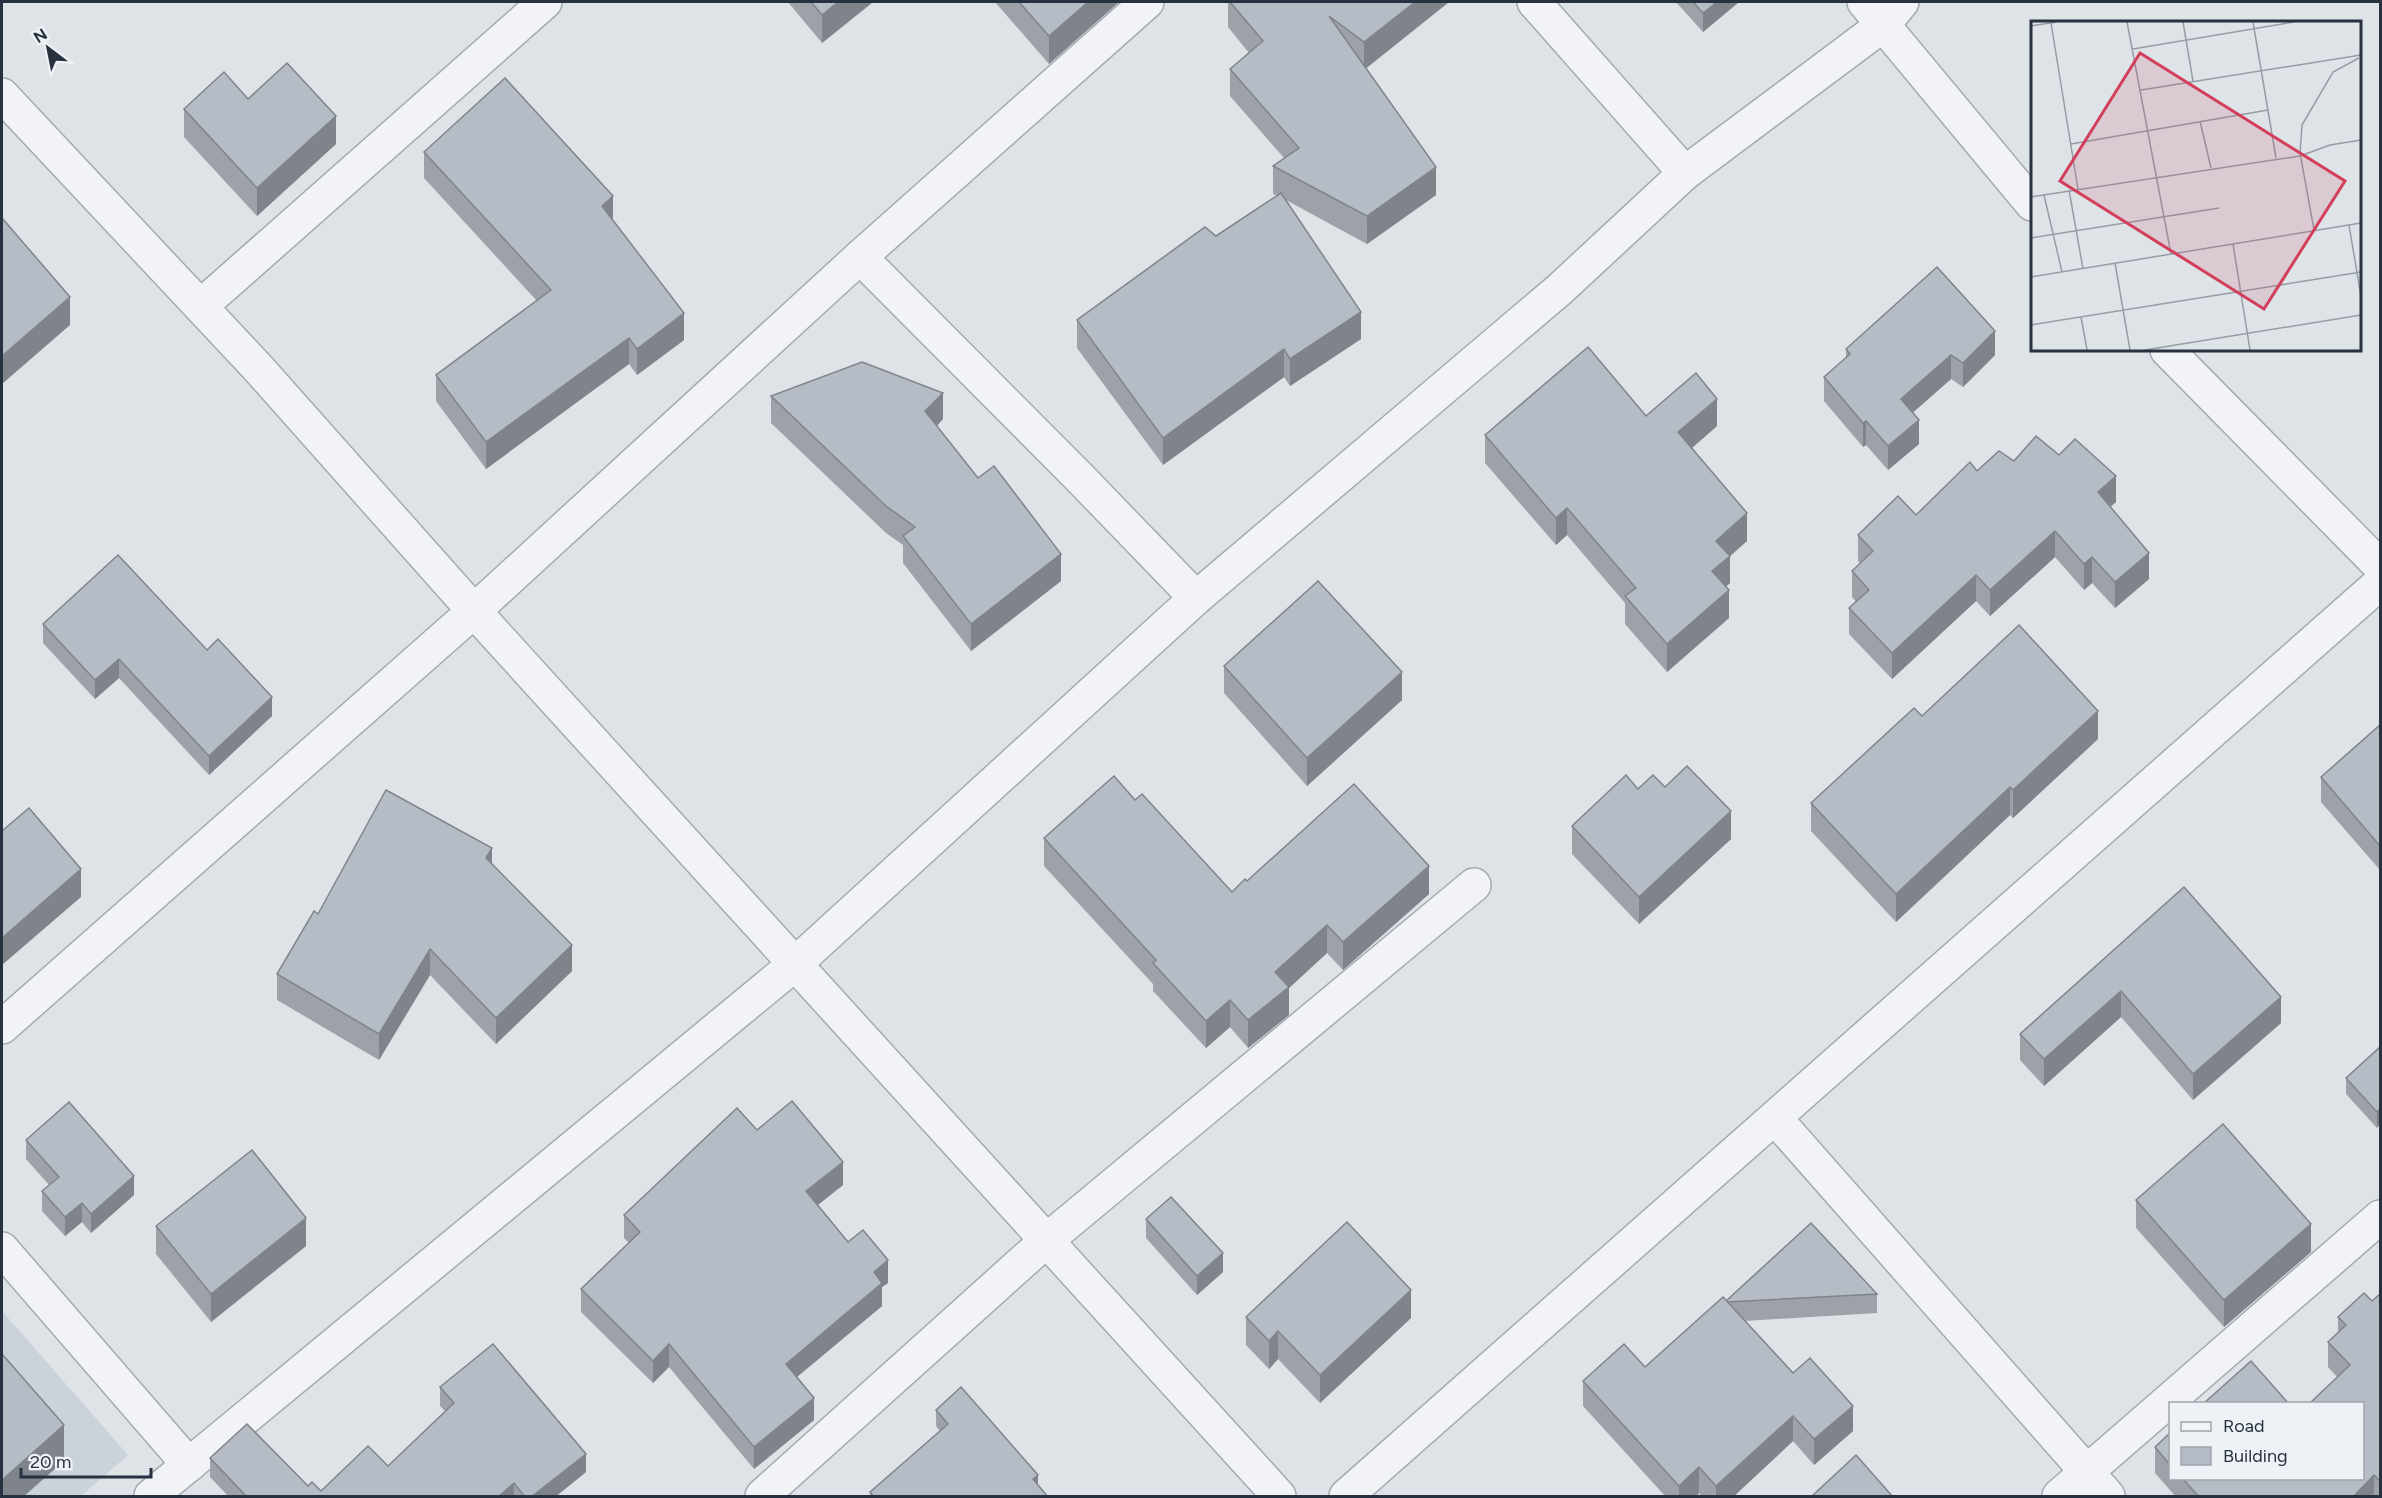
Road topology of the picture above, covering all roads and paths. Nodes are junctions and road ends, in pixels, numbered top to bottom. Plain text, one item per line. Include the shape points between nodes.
1 (545, 2) edge
2 (1147, 2) edge
3 (1534, 2) edge
4 (1883, 9) edge
5 (2, 95) edge
6 (1685, 173) junction
7 (2031, 203) edge
8 (860, 257) junction
9 (201, 306) junction
10 (2168, 351) edge
11 (2380, 566) edge
12 (2380, 583) edge
13 (1196, 598) junction
14 (474, 611) junction
15 (1474, 885) dead end
16 (795, 964) junction
17 (2, 1027) edge
18 (1775, 1118) junction
19 (2380, 1217) edge
20 (1047, 1240) junction
21 (2, 1250) edge
22 (189, 1465) junction
23 (2087, 1472) junction
24 (151, 1497) edge
25 (762, 1497) edge
26 (1279, 1497) edge
27 (1346, 1497) edge
28 (2060, 1497) edge
29 (2108, 1497) edge

1 - 9 street
2 - 8 street
3 - 6 street
4 - 6 street
4 - 7 street
5 - 9 street
6 - 13 street via 1558,290
8 - 13 street
8 - 14 street
9 - 14 street
10 - 11 street
12 - 18 street
13 - 16 street
14 - 16 street
14 - 17 street
15 - 20 street
16 - 20 street
16 - 22 street
18 - 23 street
18 - 27 street
19 - 23 street
20 - 25 street
20 - 26 street
21 - 22 street
22 - 24 street
23 - 28 street
23 - 29 street

